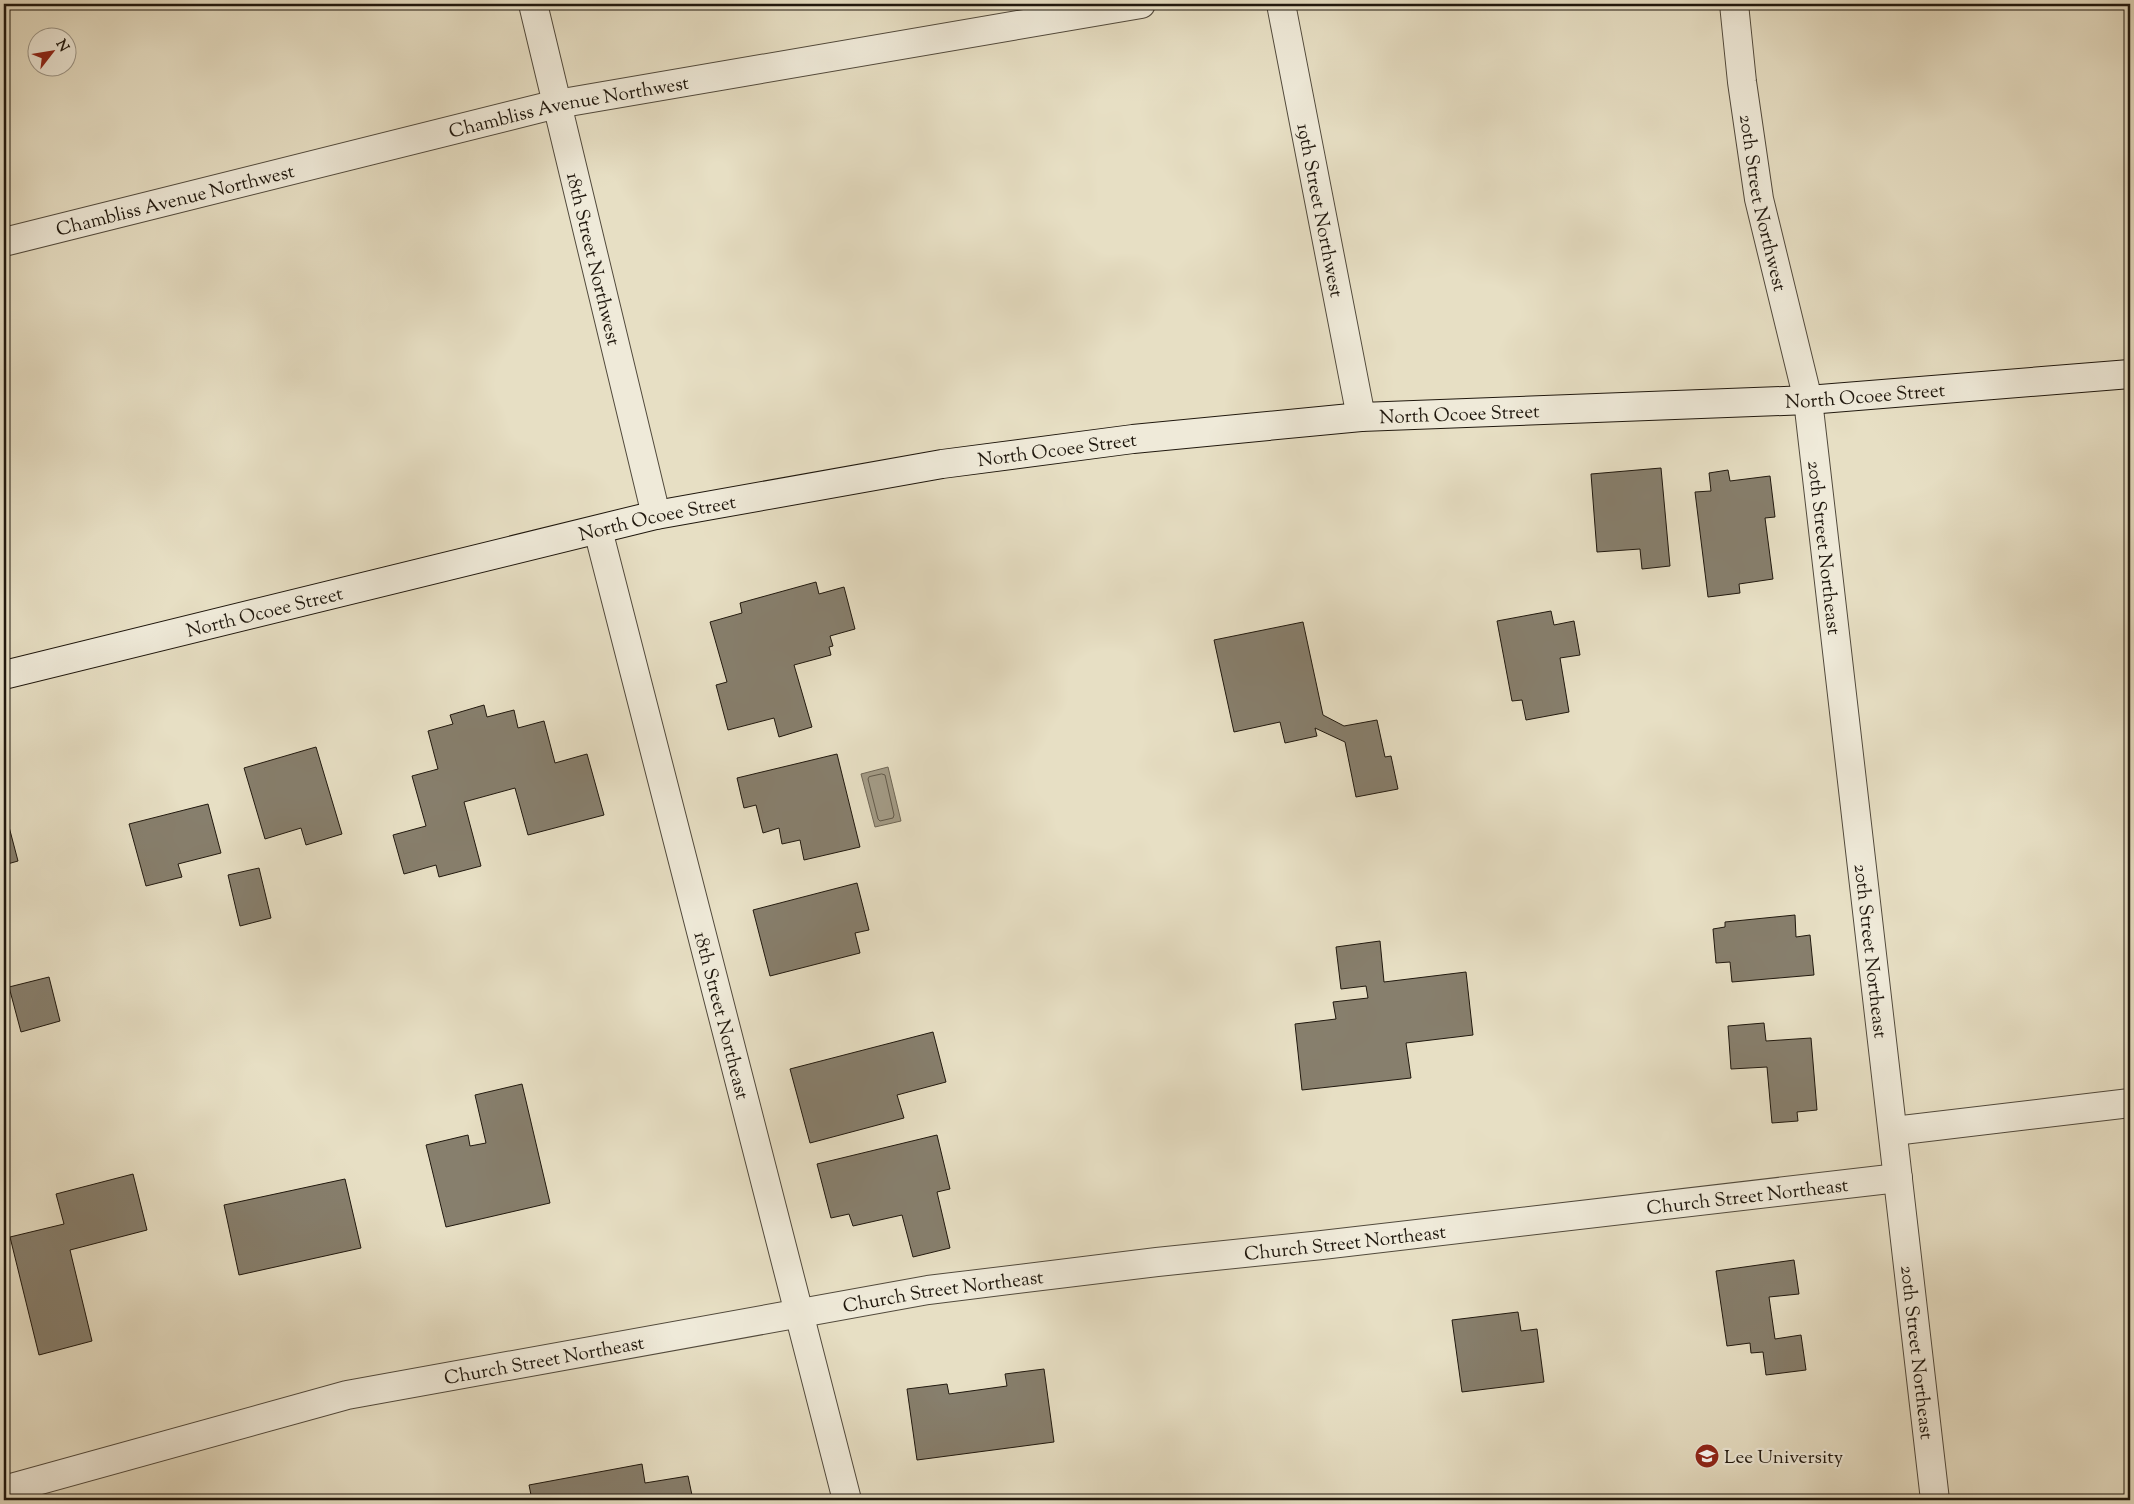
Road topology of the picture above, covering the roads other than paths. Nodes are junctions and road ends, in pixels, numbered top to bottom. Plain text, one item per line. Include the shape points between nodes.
1 (533, 4) edge
2 (1141, 4) edge
3 (1280, 4) edge
4 (1734, 4) edge
5 (557, 104) junction
6 (4, 242) edge
7 (2130, 374) edge
8 (1808, 400) junction
9 (1361, 417) junction
10 (656, 515) junction
11 (598, 530) junction
12 (4, 675) edge
13 (2130, 1103) edge
14 (1894, 1131) junction
15 (1898, 1178) junction
16 (798, 1313) junction
17 (4, 1490) edge
18 (847, 1500) edge
19 (1936, 1500) edge

1 - 5 street, 18th Street Northwest
2 - 5 street, Chambliss Avenue Northwest
3 - 9 street, 19th Street Northwest
4 - 8 street, 20th Street Northwest via 1759,199
5 - 6 street, Chambliss Avenue Northwest
5 - 10 street, 18th Street Northwest
7 - 8 street, North Ocoee Street
8 - 9 street, North Ocoee Street
8 - 14 street, 20th Street Northeast
9 - 10 street, North Ocoee Street via 1133,439 942,464
10 - 11 street, North Ocoee Street
11 - 12 street, North Ocoee Street
11 - 16 street, 18th Street Northeast
13 - 14 street
14 - 15 street, 20th Street Northeast
15 - 16 street, Church Street Northeast via 928,1290
15 - 19 street, 20th Street Northeast
16 - 17 street, Church Street Northeast via 347,1395
16 - 18 street, 18th Street Northeast

